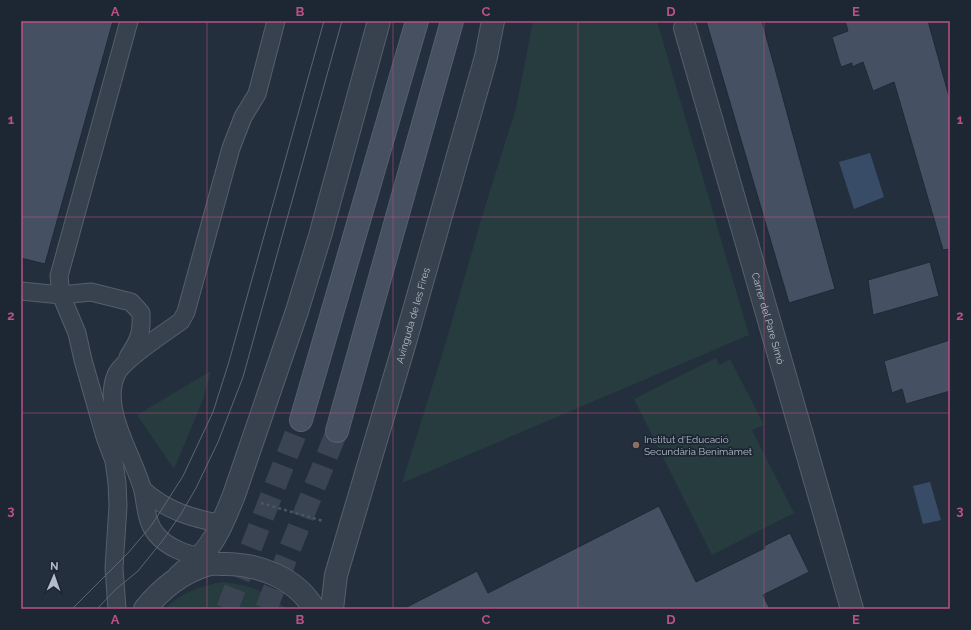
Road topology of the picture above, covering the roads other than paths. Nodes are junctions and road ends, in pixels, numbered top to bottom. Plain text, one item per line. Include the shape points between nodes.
1 (130, 21) edge
2 (276, 21) edge
3 (379, 21) edge
4 (418, 21) edge
5 (452, 21) edge
6 (493, 21) edge
7 (685, 28) dead end
8 (21, 291) edge
9 (61, 295) junction
10 (124, 363) junction
11 (301, 420) tunnel mouth
12 (337, 431) tunnel mouth
13 (143, 490) junction
14 (222, 524) junction
15 (200, 557) junction
16 (235, 564) junction
17 (179, 576) junction
18 (117, 609) edge
19 (145, 609) edge
20 (314, 609) edge
21 (332, 609) edge
22 (852, 609) edge

1 - 9 lane via 59,276
2 - 10 lane via 256,94 243,117 231,148 186,312 181,321
3 - 14 street via 297,312
4 - 11 main road
5 - 12 main road
6 - 21 street, Avinguda de les Fires via 486,58 336,575
7 - 22 street, Carrer del Pare Simó
8 - 9 lane
9 - 10 lane via 91,292 131,302 141,314 142,326 139,340
9 - 18 lane via 77,332 105,437 114,461 118,506 114,568
10 - 13 lane via 116,374 113,403 119,428
13 - 14 lane via 153,499 181,514
13 - 15 lane via 151,526 156,534 170,546
14 - 15 street
15 - 16 lane
15 - 17 street
16 - 17 street via 208,564
16 - 20 street via 265,570 293,585
17 - 19 street

